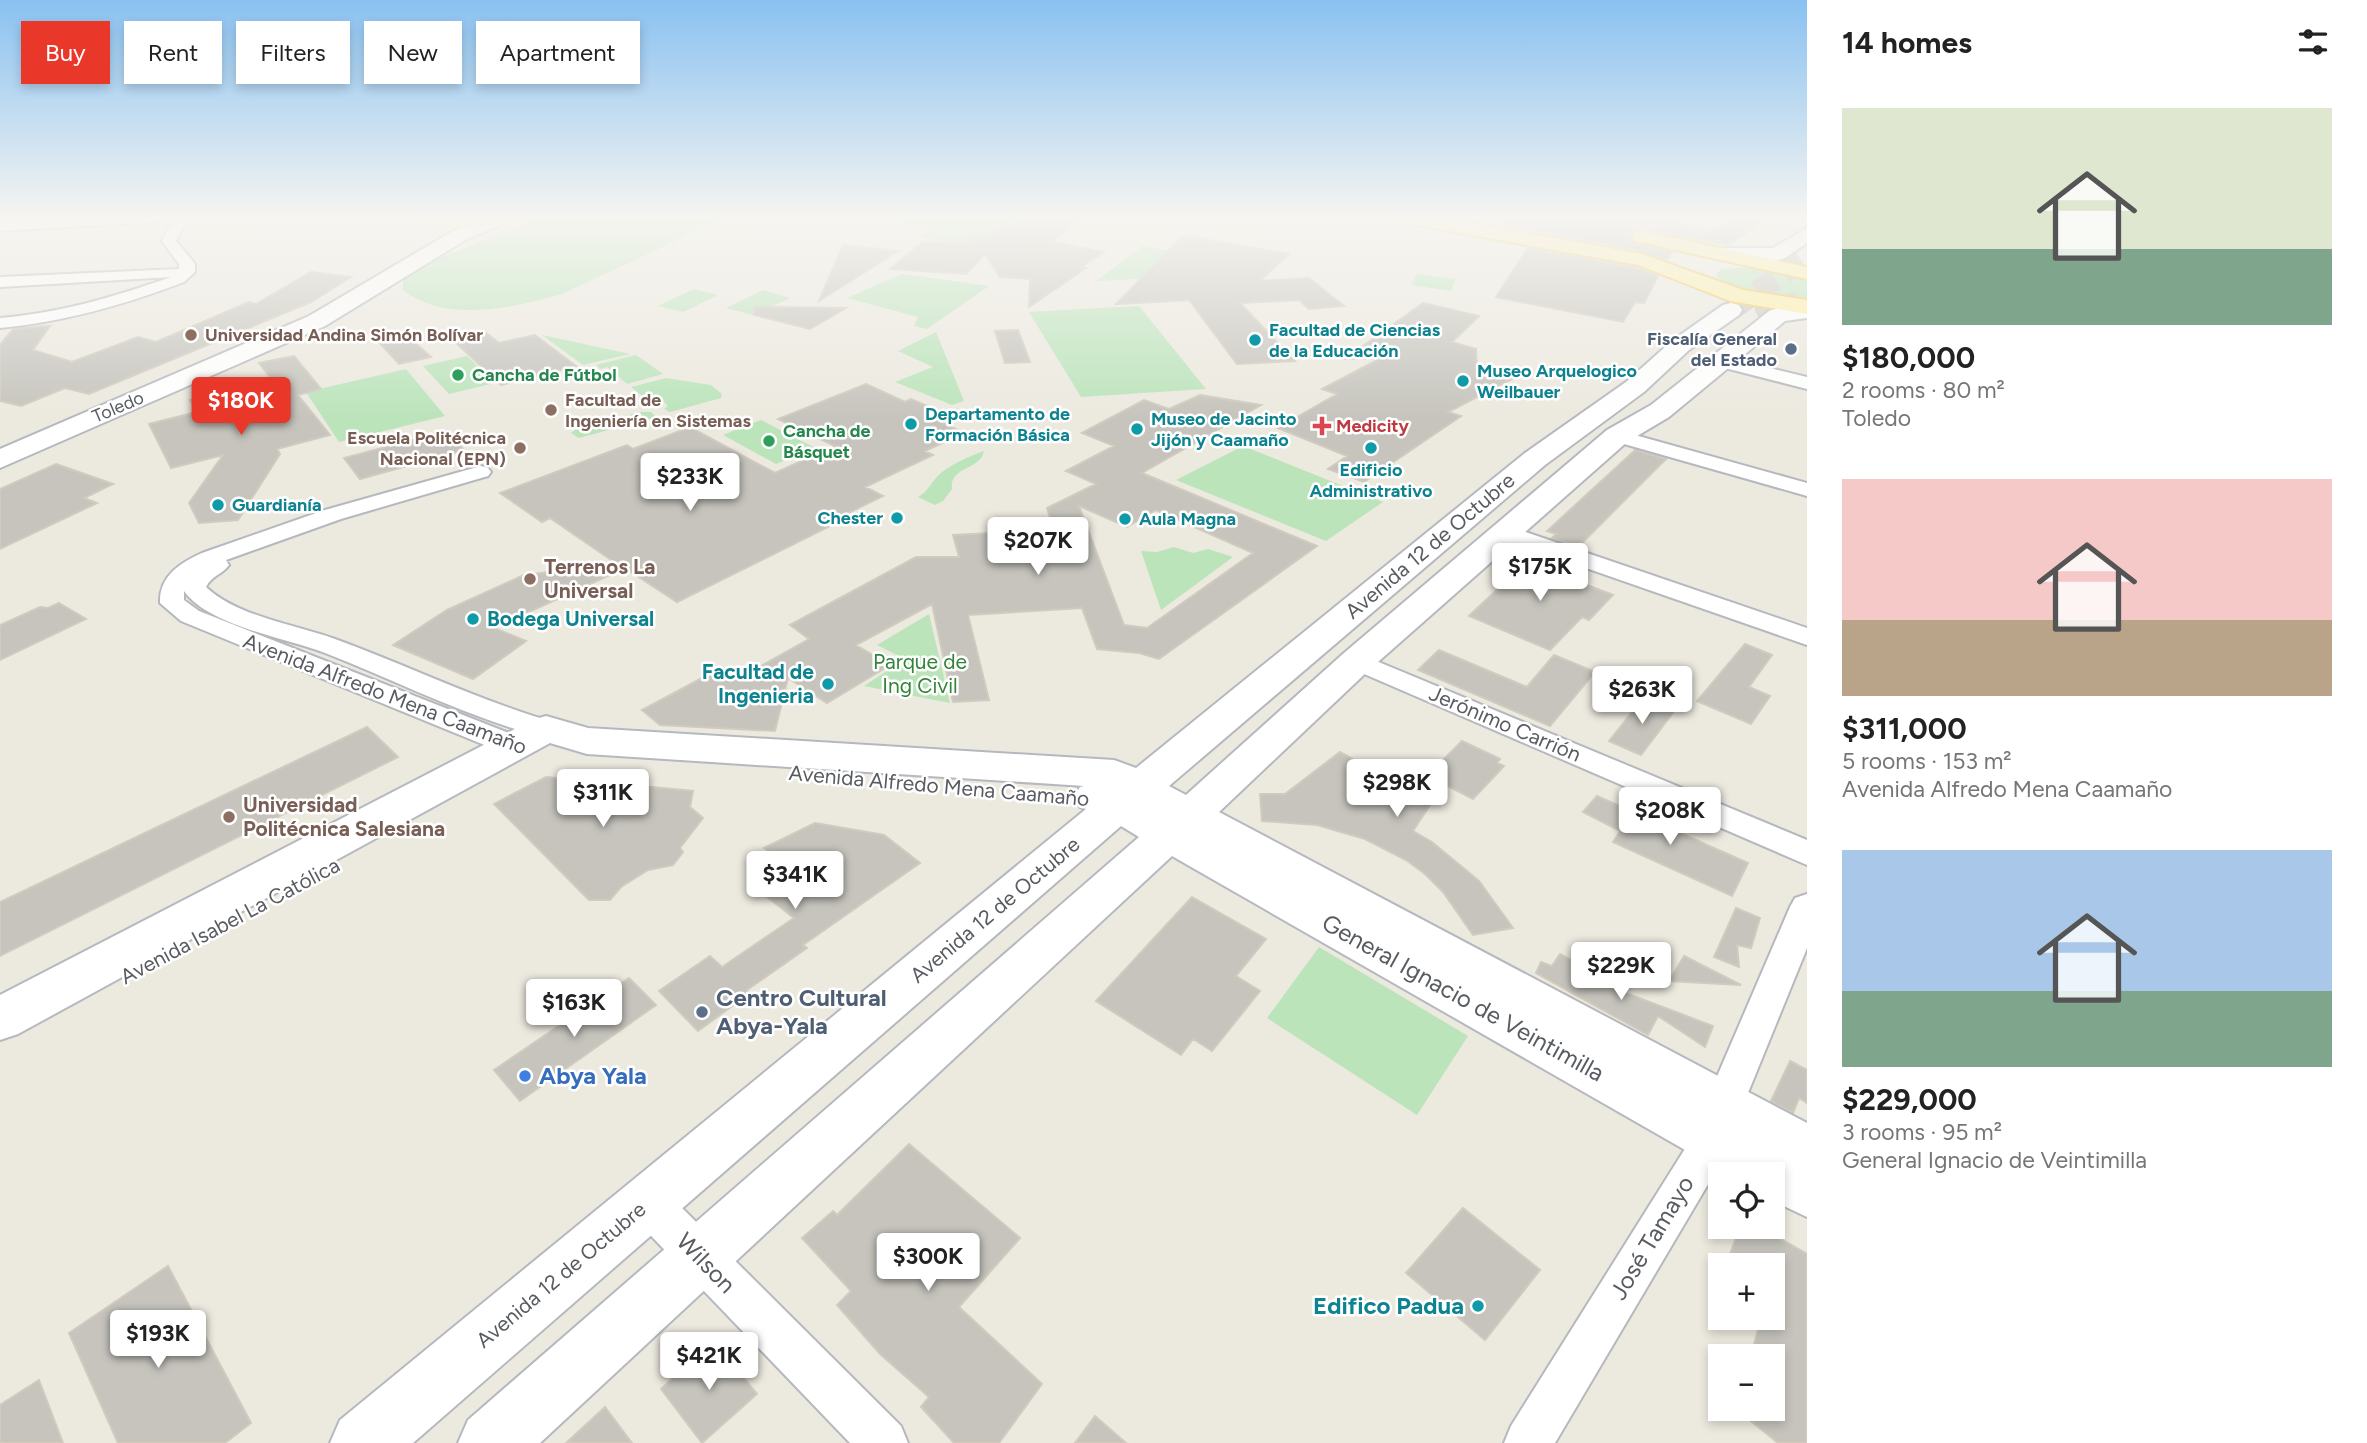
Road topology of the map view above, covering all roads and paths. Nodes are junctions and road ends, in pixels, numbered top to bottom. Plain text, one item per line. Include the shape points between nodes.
1 (167, 283) edge
2 (361, 283) edge
3 (380, 283) edge
4 (1703, 283) edge
5 (1718, 283) edge
6 (1804, 306) edge
7 (1746, 307) junction
8 (0, 323) edge
9 (1723, 362) junction
10 (1807, 383) edge
11 (1629, 416) junction
12 (0, 449) edge
13 (0, 459) edge
14 (474, 477) dead end
15 (1807, 490) edge
16 (1497, 491) junction
17 (1505, 532) junction
18 (1399, 573) junction
19 (1413, 614) junction
20 (1807, 638) edge
21 (1357, 661) junction
22 (542, 741) junction
23 (1129, 796) junction
24 (1179, 825) junction
25 (1807, 853) edge
26 (1807, 907) edge
27 (0, 1019) edge
28 (0, 1045) edge
29 (1717, 1120) junction
30 (1807, 1151) edge
31 (1807, 1190) edge
32 (647, 1202) junction
33 (699, 1256) junction
34 (363, 1443) edge
35 (491, 1443) edge
36 (884, 1443) edge
37 (1528, 1443) edge

1 - 8 street via 98,309
2 - 12 main road, Toledo via 301,319
3 - 13 main road, Toledo via 317,321
4 - 7 main road
5 - 7 main road
6 - 7 main road
6 - 9 main road, Avenida 12 de Octubre via 1777,316
7 - 11 main road via 1652,405
7 - 11 main road, Avenida 12 de Octubre via 1726,299 1641,373
9 - 10 street
9 - 11 main road, Avenida 12 de Octubre via 1660,411
11 - 15 street
11 - 16 main road, Avenida 12 de Octubre via 1535,459
11 - 17 main road, Avenida 12 de Octubre
14 - 22 street, Avenida Alfredo Mena Caamaño via 333,513 224,554 178,579 182,589 231,612 332,647
16 - 17 main road via 1485,518
16 - 18 main road, Avenida 12 de Octubre
17 - 19 main road, Avenida 12 de Octubre
17 - 20 street
18 - 19 main road via 1419,590
18 - 23 main road, Avenida 12 de Octubre
19 - 21 main road, Avenida 12 de Octubre
21 - 24 main road, Avenida 12 de Octubre
21 - 25 street, Jerónimo Carrión
22 - 23 main road, Avenida Alfredo Mena Caamaño via 562,758
22 - 27 main road, Avenida Isabel La Católica
22 - 28 main road, Avenida Isabel La Católica
23 - 24 main road, General Ignacio de Veintimilla
23 - 32 main road, Avenida 12 de Octubre
24 - 29 main road, General Ignacio de Veintimilla
24 - 33 main road, Avenida 12 de Octubre
26 - 29 street, José Tamayo
29 - 30 main road, General Ignacio de Veintimilla
29 - 31 main road, General Ignacio de Veintimilla
29 - 37 street, José Tamayo via 1703,1156
32 - 33 street, Wilson
32 - 34 main road, Avenida 12 de Octubre
33 - 35 main road, Avenida 12 de Octubre
33 - 36 street, Wilson

